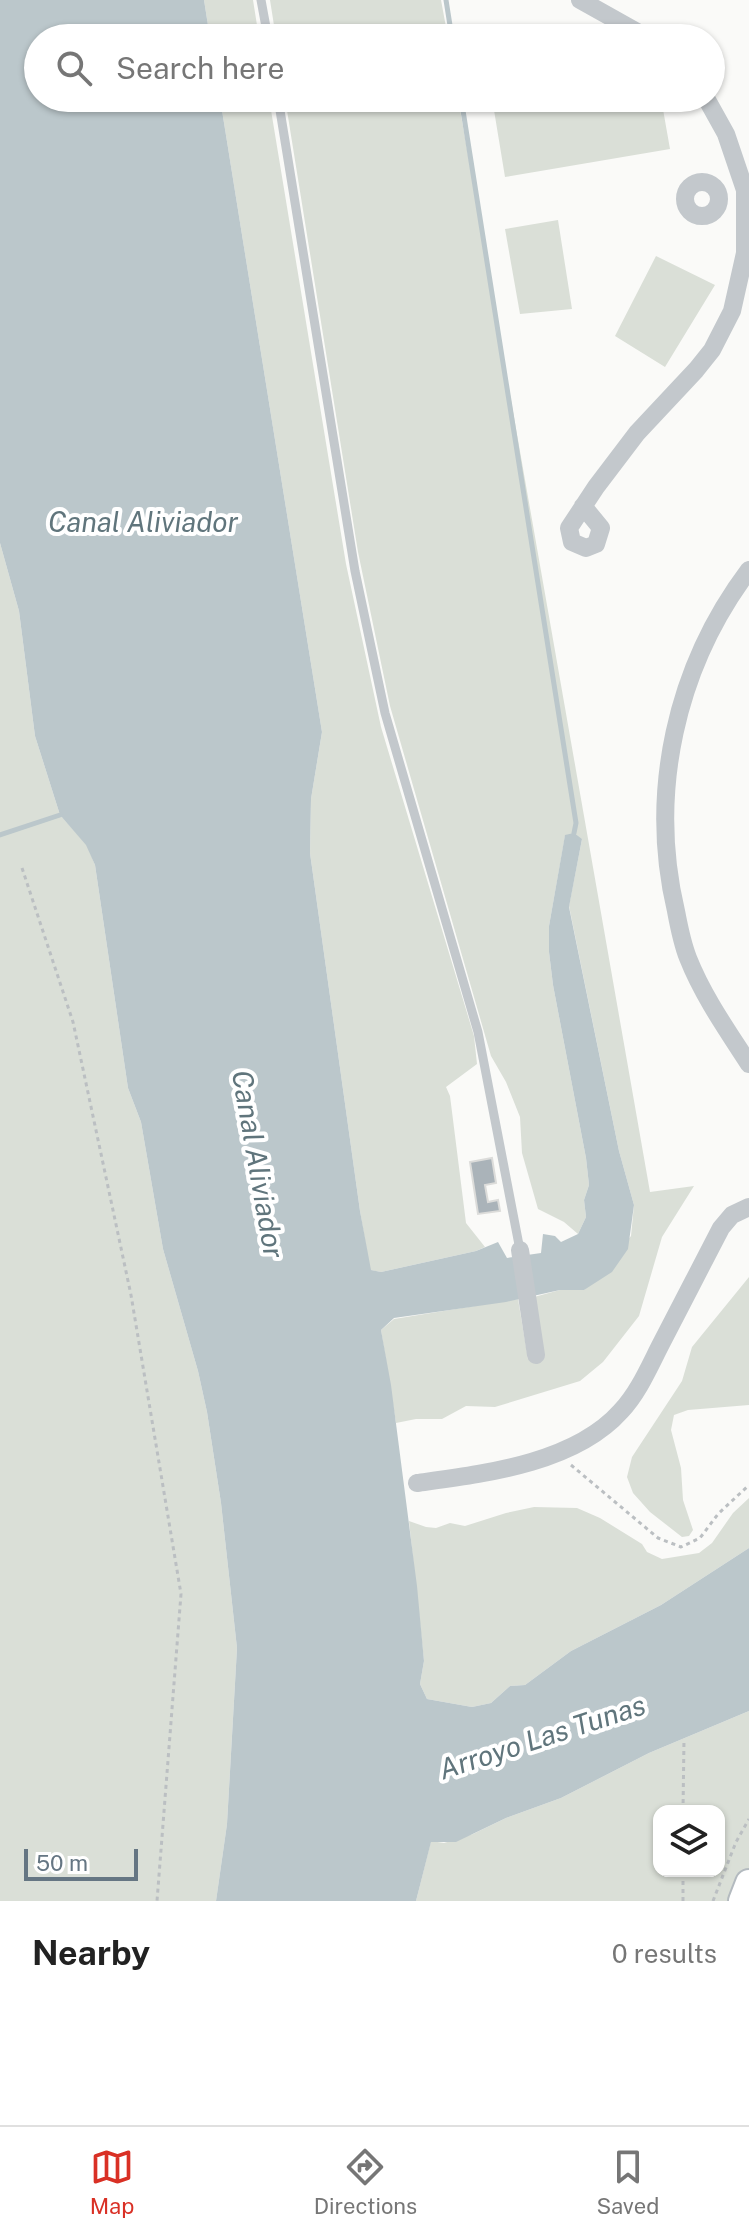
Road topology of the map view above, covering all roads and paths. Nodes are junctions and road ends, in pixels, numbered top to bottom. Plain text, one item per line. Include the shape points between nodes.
1 (261, 0) edge
2 (580, 0) edge
3 (265, 24) edge
4 (623, 24) edge
5 (280, 112) edge
6 (714, 112) edge
7 (747, 190) edge
8 (718, 194) dead end
9 (583, 506) dead end
10 (749, 570) edge
11 (22, 868) dead end
12 (749, 1064) edge
13 (749, 1207) edge
14 (520, 1250) joint
15 (536, 1355) dead end
16 (558, 1453) junction
17 (417, 1483) dead end
18 (749, 1485) edge
19 (684, 1739) dead end
20 (683, 1805) edge
21 (749, 1819) edge
22 (683, 1877) edge
23 (749, 1883) edge
24 (157, 1901) edge
25 (683, 1901) edge
26 (713, 1901) edge
27 (742, 1901) edge

1 - 3 lane
2 - 4 street
5 - 14 lane via 355,571 385,713 478,1032
6 - 7 street
7 - 8 street
7 - 9 street via 745,253 732,311 712,350 637,433
10 - 12 street via 713,627 687,686 669,757 664,814 667,868 687,957
11 - 24 path via 73,1022 131,1295 181,1594
13 - 16 street via 721,1228 621,1411
14 - 15 street
16 - 17 street via 498,1472
16 - 18 path via 658,1538 681,1547 700,1538
19 - 20 path
21 - 26 path
22 - 25 path
23 - 27 street

